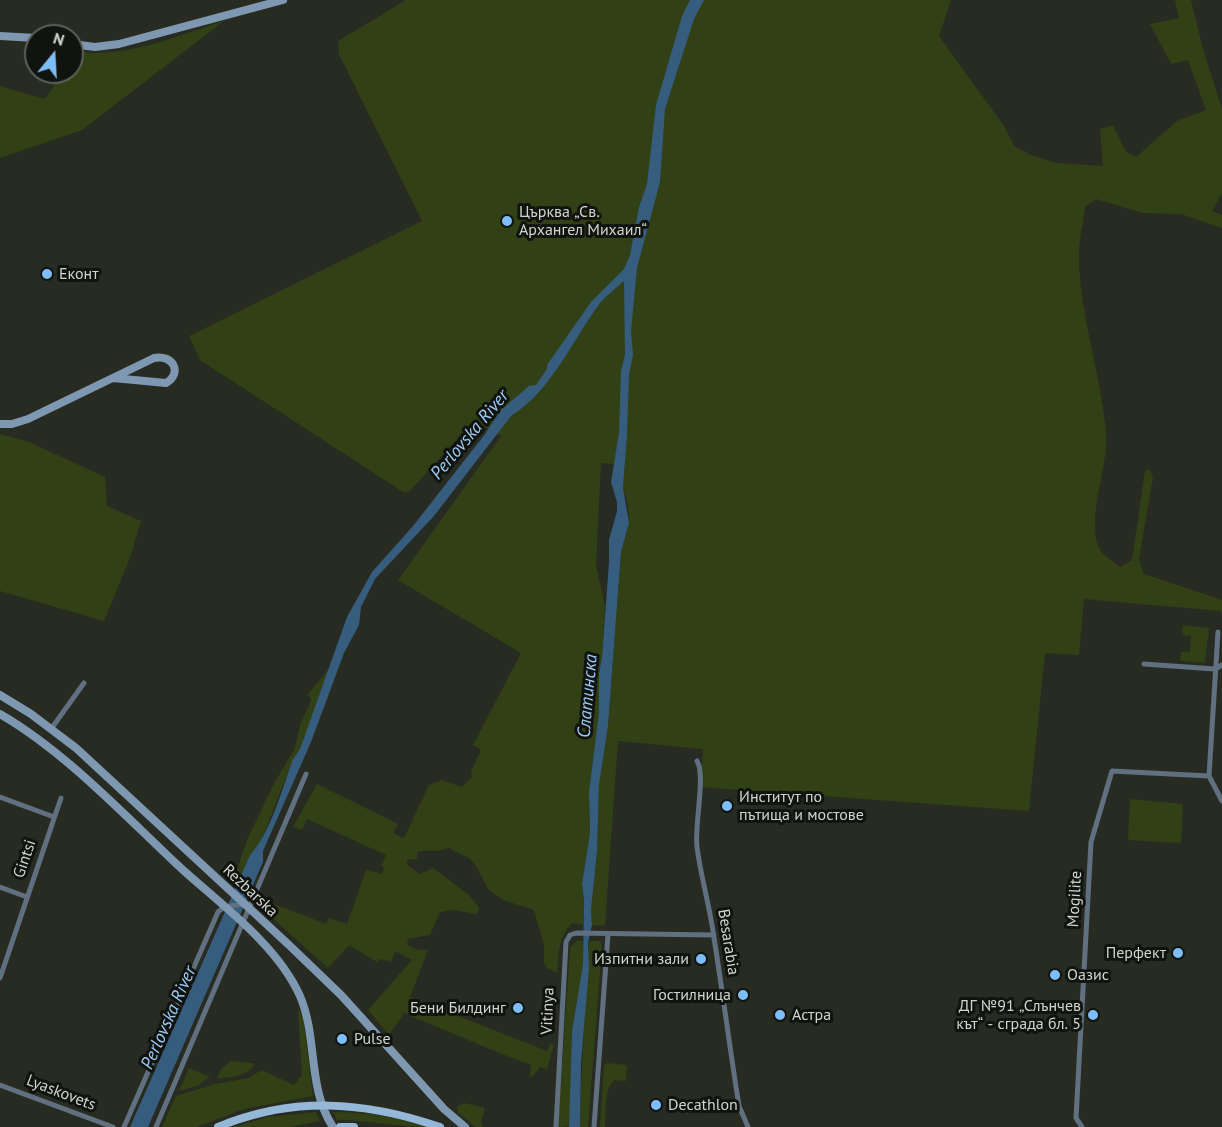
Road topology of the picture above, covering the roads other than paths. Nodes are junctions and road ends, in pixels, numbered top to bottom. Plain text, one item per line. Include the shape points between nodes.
1 (283, 0) edge
2 (0, 36) edge
3 (24, 37) edge
4 (84, 46) edge
5 (113, 378) junction
6 (0, 424) edge
7 (1218, 632) dead end
8 (1144, 664) dead end
9 (1222, 665) edge
10 (1215, 669) junction
11 (84, 683) dead end
12 (0, 695) edge
13 (1213, 709) junction
14 (1222, 710) edge
15 (0, 714) edge
16 (51, 729) junction
17 (697, 761) dead end
18 (306, 774) dead end
19 (1209, 776) junction
20 (0, 797) edge
21 (61, 798) dead end
22 (1222, 801) edge
23 (54, 817) junction
24 (0, 887) edge
25 (27, 897) junction
26 (224, 907) junction
27 (247, 907) junction
28 (242, 923) junction
29 (608, 935) junction
30 (714, 935) junction
31 (0, 952) edge
32 (7, 955) junction
33 (0, 978) edge
34 (0, 1084) edge
35 (113, 1127) edge
36 (124, 1127) edge
37 (156, 1127) edge
38 (218, 1127) edge
39 (333, 1127) edge
40 (340, 1127) edge
41 (352, 1127) edge
42 (440, 1127) edge
43 (465, 1127) edge
44 (556, 1127) edge
45 (594, 1127) edge
46 (747, 1127) edge
47 (1082, 1127) edge

1 - 4 street via 119,44
2 - 3 street
5 - 5 street via 166,383 173,378 175,367 170,360 159,357
5 - 6 street via 28,419
7 - 10 street
8 - 10 street
9 - 10 street
10 - 13 street
11 - 16 street
12 - 16 street, Rezbarska
13 - 14 street
13 - 19 street
15 - 26 street, Rezbarska via 63,759
16 - 27 street, Rezbarska
17 - 30 street, Besarabia via 697,847
18 - 27 street
19 - 22 street
19 - 47 street, Mogilite via 1112,771 1091,842 1076,1118
20 - 23 street
21 - 23 street, Gintsi
23 - 25 street, Gintsi
24 - 25 street
25 - 32 street, Gintsi
26 - 27 street
26 - 28 street, Rezbarska
26 - 36 street via 218,912
27 - 28 street
27 - 43 street, Rezbarska via 341,995
28 - 37 street
28 - 39 street, Rezbarska via 276,958 300,996 311,1038 318,1093
29 - 30 street, Vitinya
29 - 44 street, Vitinya via 576,933 566,942
29 - 45 street
30 - 46 street, Besarabia via 739,1106
31 - 32 street
32 - 33 street, Gintsi
34 - 35 street, Lyaskovets
38 - 42 main road via 296,1106 344,1105 392,1112
40 - 41 main road

